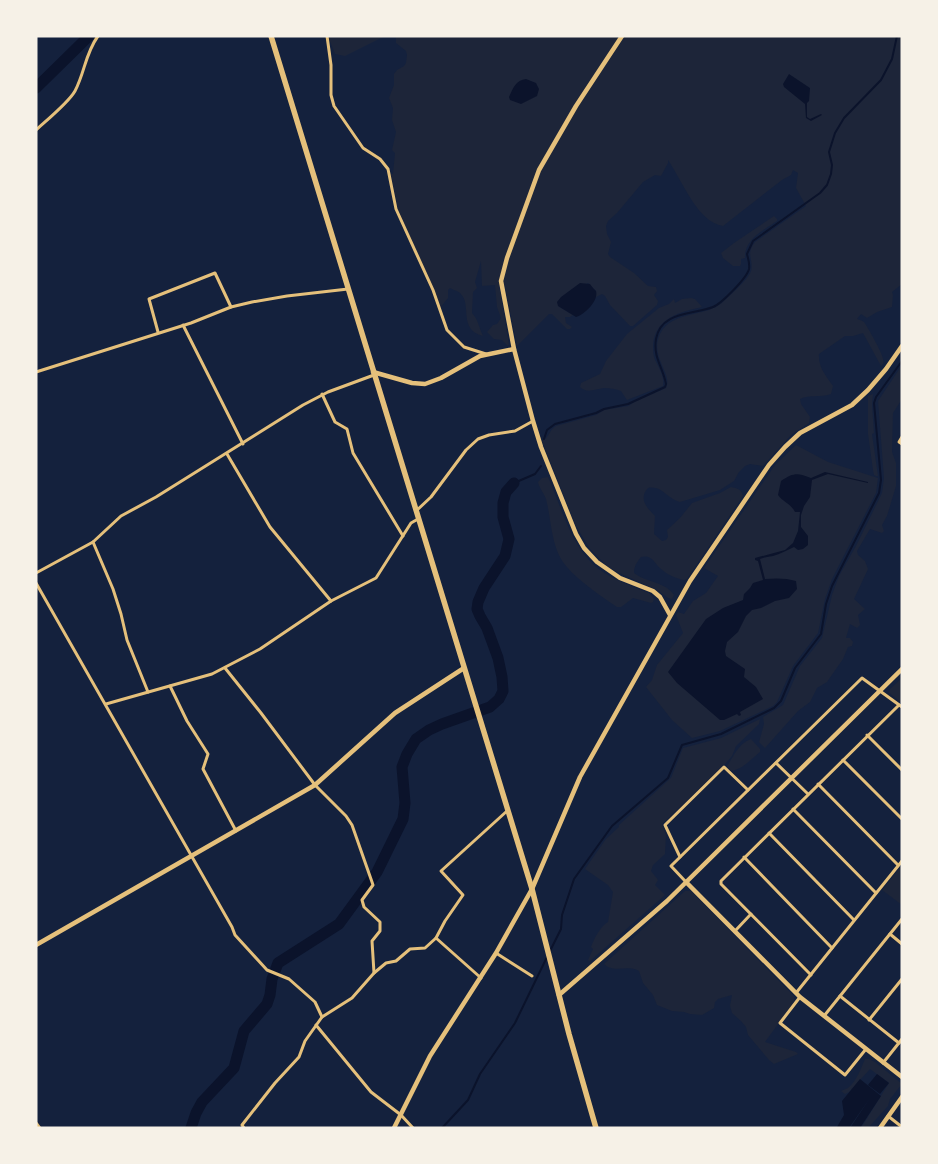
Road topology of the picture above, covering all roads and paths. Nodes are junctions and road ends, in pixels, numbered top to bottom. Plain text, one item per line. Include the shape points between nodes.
1 (98, 36) edge
2 (271, 36) edge
3 (327, 36) edge
4 (622, 36) edge
5 (36, 130) edge
6 (348, 289) junction
7 (231, 307) junction
8 (183, 325) junction
9 (158, 332) junction
10 (902, 346) edge
11 (514, 349) junction
12 (487, 354) junction
13 (36, 372) edge
14 (374, 373) junction
15 (322, 394) junction
16 (533, 422) junction
17 (902, 437) edge
18 (243, 444) junction
19 (902, 444) edge
20 (227, 454) junction
21 (416, 511) junction
22 (418, 518) junction
23 (403, 536) junction
24 (93, 542) junction
25 (36, 573) edge
26 (36, 583) edge
27 (331, 601) junction
28 (670, 615) junction
29 (225, 668) junction
30 (464, 668) junction
31 (902, 669) edge
32 (170, 686) junction
33 (880, 690) junction
34 (148, 692) junction
35 (106, 704) junction
36 (900, 706) edge
37 (868, 735) junction
38 (843, 760) junction
39 (776, 762) junction
40 (902, 770) edge
41 (792, 778) junction
42 (818, 784) junction
43 (315, 785) junction
44 (748, 790) junction
45 (808, 794) junction
46 (794, 808) junction
47 (508, 812) junction
48 (902, 820) edge
49 (236, 832) junction
50 (769, 833) junction
51 (192, 856) junction
52 (680, 857) junction
53 (744, 858) junction
54 (902, 861) edge
55 (898, 865) junction
56 (686, 882) junction
57 (532, 888) junction
58 (876, 893) junction
59 (751, 914) junction
60 (902, 918) edge
61 (854, 920) junction
62 (735, 931) junction
63 (890, 934) junction
64 (436, 938) junction
65 (902, 944) edge
66 (36, 945) edge
67 (832, 948) junction
68 (496, 953) junction
69 (374, 973) junction
70 (811, 975) junction
71 (532, 976) dead end
72 (481, 978) junction
73 (902, 979) edge
74 (796, 993) junction
75 (559, 995) junction
76 (840, 996) junction
77 (800, 997) junction
78 (824, 1016) junction
79 (322, 1017) junction
80 (869, 1020) junction
81 (316, 1025) junction
82 (902, 1040) edge
83 (899, 1043) junction
84 (866, 1049) junction
85 (883, 1063) junction
86 (902, 1077) edge
87 (902, 1097) edge
88 (401, 1115) junction
89 (887, 1115) junction
90 (36, 1124) edge
91 (242, 1127) edge
92 (902, 1127) edge
93 (39, 1128) edge
94 (394, 1128) edge
95 (412, 1128) edge
96 (596, 1128) edge
97 (880, 1128) edge

1 - 5 street via 91,46 74,93
2 - 6 highway
3 - 12 street via 334,106 362,148 380,159 388,169 396,209 448,330 464,347
4 - 11 street via 539,170 507,258 502,281
6 - 7 street via 286,296
6 - 14 highway
7 - 8 street
7 - 9 street via 215,273 149,299
8 - 9 street
8 - 18 street
9 - 13 street
10 - 28 street via 886,369 852,405 800,433 769,465
11 - 12 street
11 - 16 street
12 - 14 street via 431,383 412,383
14 - 15 street
14 - 21 highway
15 - 18 street
15 - 23 street via 335,422 347,429 353,453
16 - 21 street via 514,432 478,439
16 - 28 street via 584,548 620,578 653,591
17 - 19 street via 899,442
18 - 20 street
20 - 24 street via 121,516
20 - 27 street via 270,527
21 - 22 highway
22 - 23 street
22 - 30 highway
23 - 27 street via 376,578
24 - 25 street
24 - 34 street via 113,589 127,640
26 - 35 street
27 - 29 street via 260,649
28 - 57 street via 580,777
29 - 32 street
29 - 43 street
30 - 43 street via 395,713
30 - 47 highway
31 - 33 street
32 - 34 street
32 - 49 street via 208,754 203,769
33 - 36 street
33 - 39 street via 862,678
33 - 41 street
34 - 35 street
35 - 51 street
36 - 37 street
37 - 38 street
37 - 40 street
38 - 42 street
38 - 48 street
39 - 41 street
39 - 44 street
41 - 45 street
41 - 56 street
42 - 45 street
42 - 55 street
43 - 49 street
43 - 69 street via 352,825 373,885 362,900 380,922 380,931 372,941
44 - 52 street
44 - 52 street via 724,767 665,825
45 - 46 street
46 - 50 street
46 - 58 street
47 - 57 highway
47 - 64 street via 441,871 463,896
49 - 51 street
50 - 53 street
50 - 61 street
51 - 66 street
51 - 79 street via 235,935 264,967 289,979 315,1002
52 - 56 street via 670,867
53 - 59 street via 721,883
53 - 67 street
54 - 55 street
55 - 58 street
56 - 62 street
56 - 75 street
57 - 68 street
57 - 75 highway
58 - 61 street
59 - 62 street
59 - 70 street
60 - 63 street
61 - 67 street
62 - 74 street
63 - 65 street
63 - 76 street
64 - 69 street via 425,948 410,949 396,962 386,964
64 - 72 street
67 - 70 street
68 - 71 street
68 - 72 street
69 - 79 street via 352,998
70 - 74 street
72 - 88 street via 430,1056
73 - 80 street
74 - 77 street
75 - 96 highway
76 - 78 street
76 - 80 street
77 - 78 street
77 - 84 street via 780,1023 838,1070 845,1075
78 - 84 street
79 - 81 street
80 - 83 street
81 - 88 street via 371,1092
81 - 91 street via 299,1057
82 - 83 street
83 - 85 street
84 - 85 street
85 - 86 street
87 - 89 street
88 - 94 street
88 - 95 street
89 - 92 street
89 - 97 street
90 - 93 street

